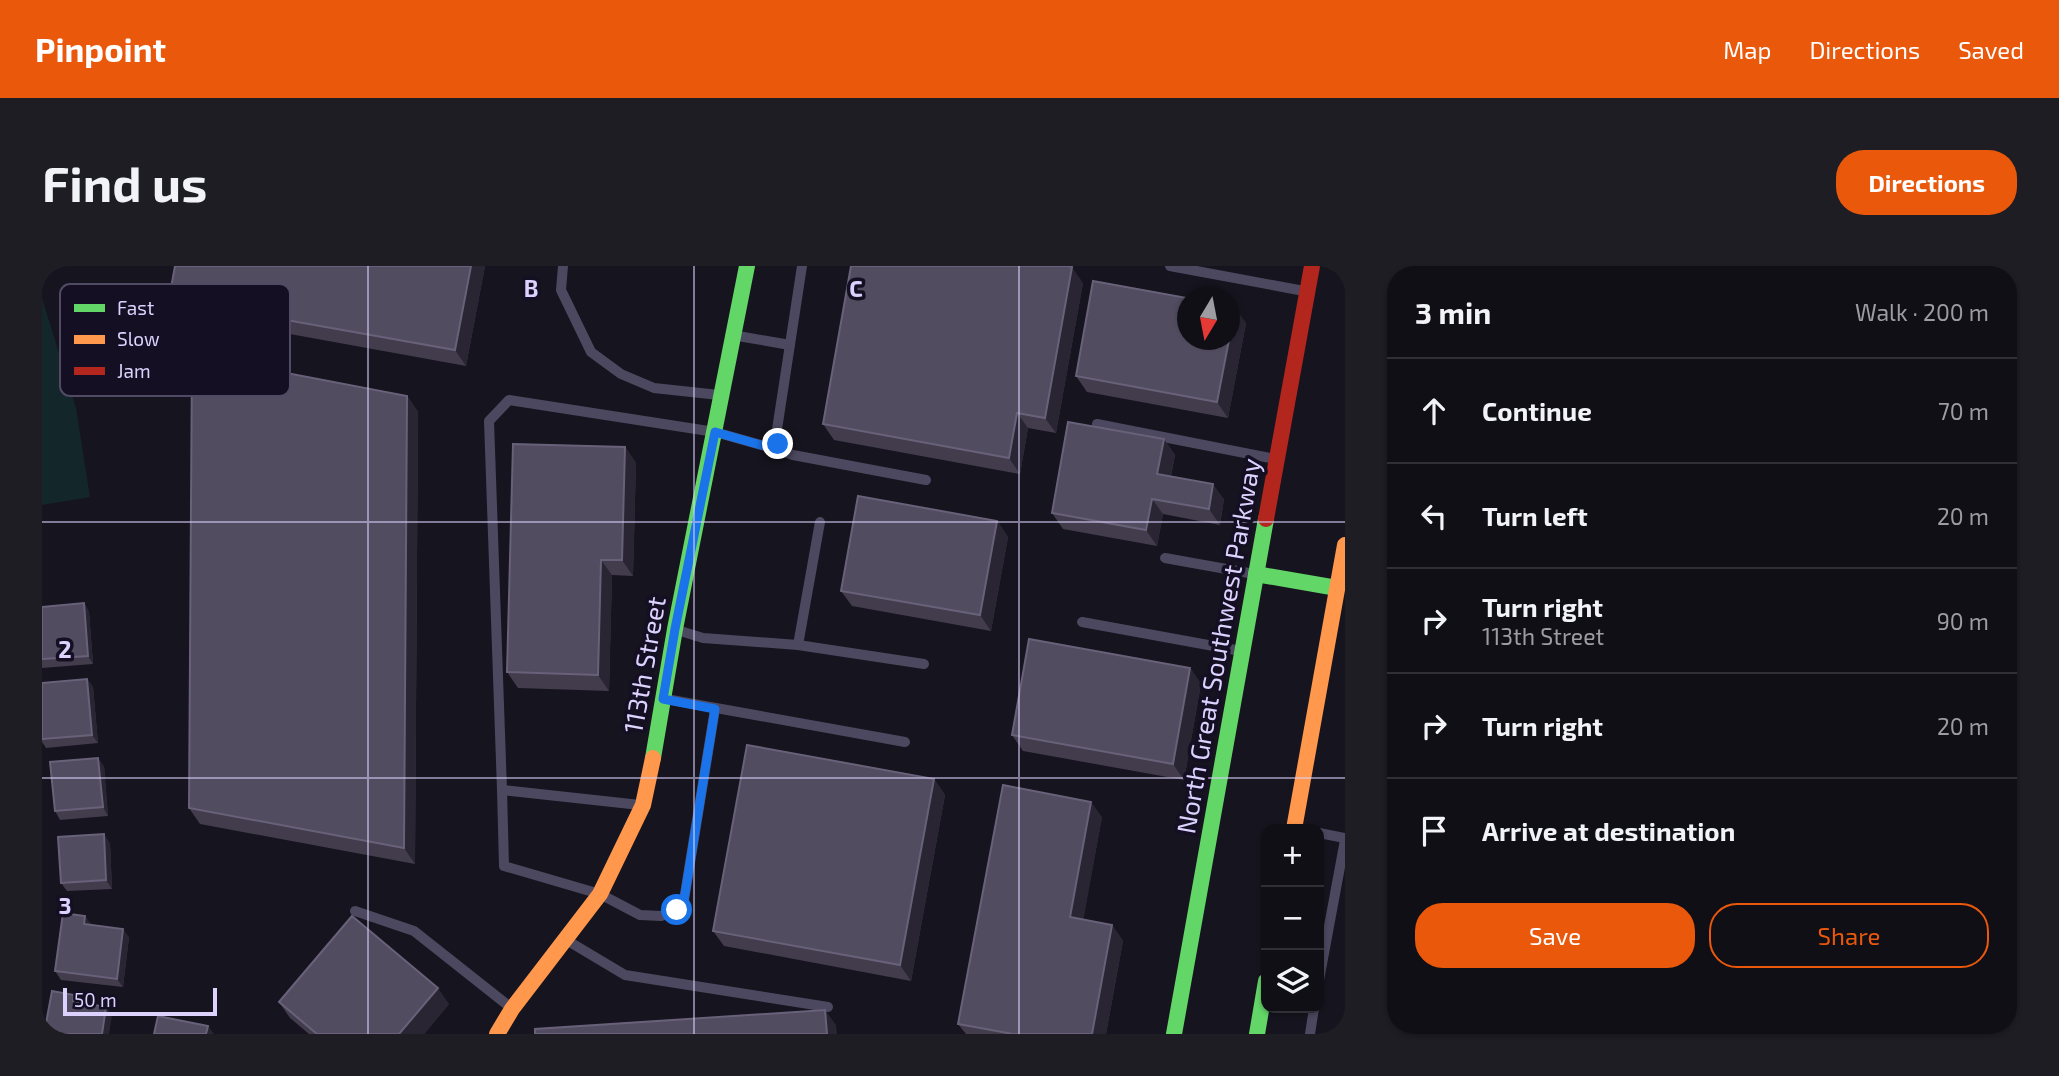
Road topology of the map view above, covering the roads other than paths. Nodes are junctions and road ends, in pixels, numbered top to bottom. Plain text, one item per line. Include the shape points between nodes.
1 (564, 266) edge
2 (747, 266) edge
3 (802, 266) edge
4 (1170, 266) edge
5 (1312, 266) edge
6 (1308, 292) junction
7 (734, 335) junction
8 (790, 345) junction
9 (722, 395) junction
10 (1097, 424) edge
11 (715, 432) junction
12 (782, 451) junction
13 (1277, 459) junction
14 (926, 480) dead end
15 (820, 522) dead end
16 (1344, 555) edge
17 (1165, 558) dead end
18 (1256, 574) junction
19 (1337, 587) junction
20 (1082, 622) dead end
21 (675, 629) junction
22 (798, 645) junction
23 (1243, 651) junction
24 (924, 664) dead end
25 (663, 699) junction
26 (715, 709) junction
27 (905, 742) dead end
28 (502, 790) junction
29 (643, 805) junction
30 (1297, 824) edge
31 (1324, 834) edge
32 (1345, 839) edge
33 (600, 894) junction
34 (355, 911) dead end
35 (566, 939) junction
36 (1322, 950) edge
37 (828, 1007) dead end
38 (512, 1009) junction
39 (1261, 1010) edge
40 (1313, 1013) edge
41 (497, 1034) edge
42 (1174, 1034) edge
43 (1257, 1034) edge
44 (1310, 1034) edge

1 - 9 lane via 561,290 591,352 621,374 654,388
2 - 7 street, 113th Street
3 - 8 lane
4 - 6 lane
5 - 6 street, North Great Southwest Parkway
6 - 13 street, North Great Southwest Parkway
7 - 8 lane
7 - 9 street, 113th Street
8 - 12 lane via 776,436
9 - 11 street, 113th Street
10 - 13 lane
11 - 12 lane
11 - 21 street, 113th Street
11 - 28 lane via 509,400 489,421
12 - 14 lane
13 - 18 street, North Great Southwest Parkway
15 - 22 lane
16 - 19 street
17 - 18 lane
18 - 19 street
18 - 23 street, North Great Southwest Parkway
19 - 30 street
20 - 23 lane
21 - 22 lane via 703,638
21 - 25 street, 113th Street
22 - 24 lane
23 - 42 street, North Great Southwest Parkway
25 - 26 lane
25 - 29 street, 113th Street
26 - 27 lane
26 - 33 lane via 684,900 677,910 661,916 640,915
28 - 29 lane
28 - 33 lane via 504,866
29 - 33 street, 113th Street
31 - 32 lane
32 - 36 lane
33 - 35 street, 113th Street
34 - 38 lane via 414,931
35 - 37 lane via 625,975
35 - 38 street, 113th Street
38 - 41 street, 113th Street
39 - 43 street
40 - 44 lane

